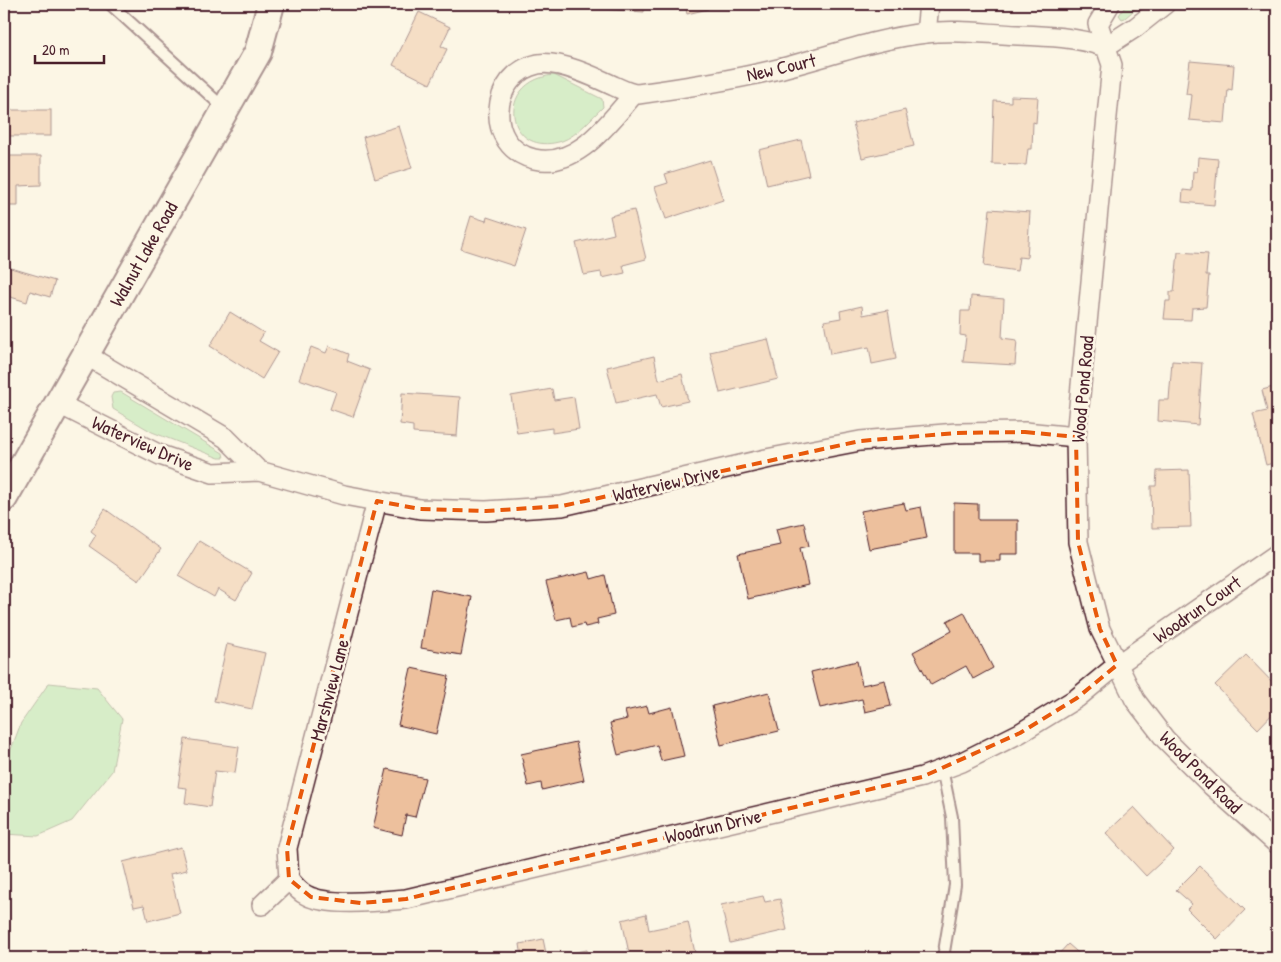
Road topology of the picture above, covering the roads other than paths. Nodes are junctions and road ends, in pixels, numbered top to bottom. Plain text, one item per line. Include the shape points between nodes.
1 (110, 4) edge
2 (271, 4) edge
3 (929, 4) edge
4 (1110, 4) edge
5 (1165, 4) edge
6 (926, 33) junction
7 (1105, 48) junction
8 (634, 94) junction
9 (225, 110) junction
10 (86, 355) junction
11 (59, 404) junction
12 (1076, 437) junction
13 (259, 471) junction
14 (4, 498) edge
15 (377, 501) junction
16 (1277, 554) edge
17 (1117, 665) junction
18 (942, 769) junction
19 (1277, 844) edge
20 (289, 878) junction
21 (262, 905) dead end
22 (943, 958) edge

1 - 9 lane
2 - 9 street, Walnut Lake Road via 258,52
3 - 6 street
4 - 7 street, Wood Pond Road via 1098,24
5 - 7 street
6 - 7 street via 989,33 1084,40
6 - 8 street, New Court via 769,72
7 - 12 street, Wood Pond Road via 1112,65
8 - 8 street via 562,66 539,64 512,78 502,92 497,116 505,138 517,151 549,161 564,158 593,139
9 - 10 street, Walnut Lake Road
10 - 11 street, Walnut Lake Road
10 - 13 street, Waterview Drive via 226,438
11 - 13 street, Waterview Drive via 160,455 213,473
11 - 14 street, Walnut Lake Road
12 - 15 street, Waterview Drive via 1025,432 957,433 860,441 562,506 486,511 420,509
12 - 17 street, Wood Pond Road via 1078,542 1100,629
13 - 15 street, Waterview Drive
15 - 20 street, Marshview Lane via 287,848
16 - 17 street, Woodrun Court
17 - 18 street, Woodrun Drive via 1077,698 1020,733
17 - 19 street, Wood Pond Road via 1135,700 1165,739
18 - 20 street, Woodrun Drive via 922,777 406,899 361,903 311,897
18 - 22 lane via 952,817 955,885
20 - 21 street

